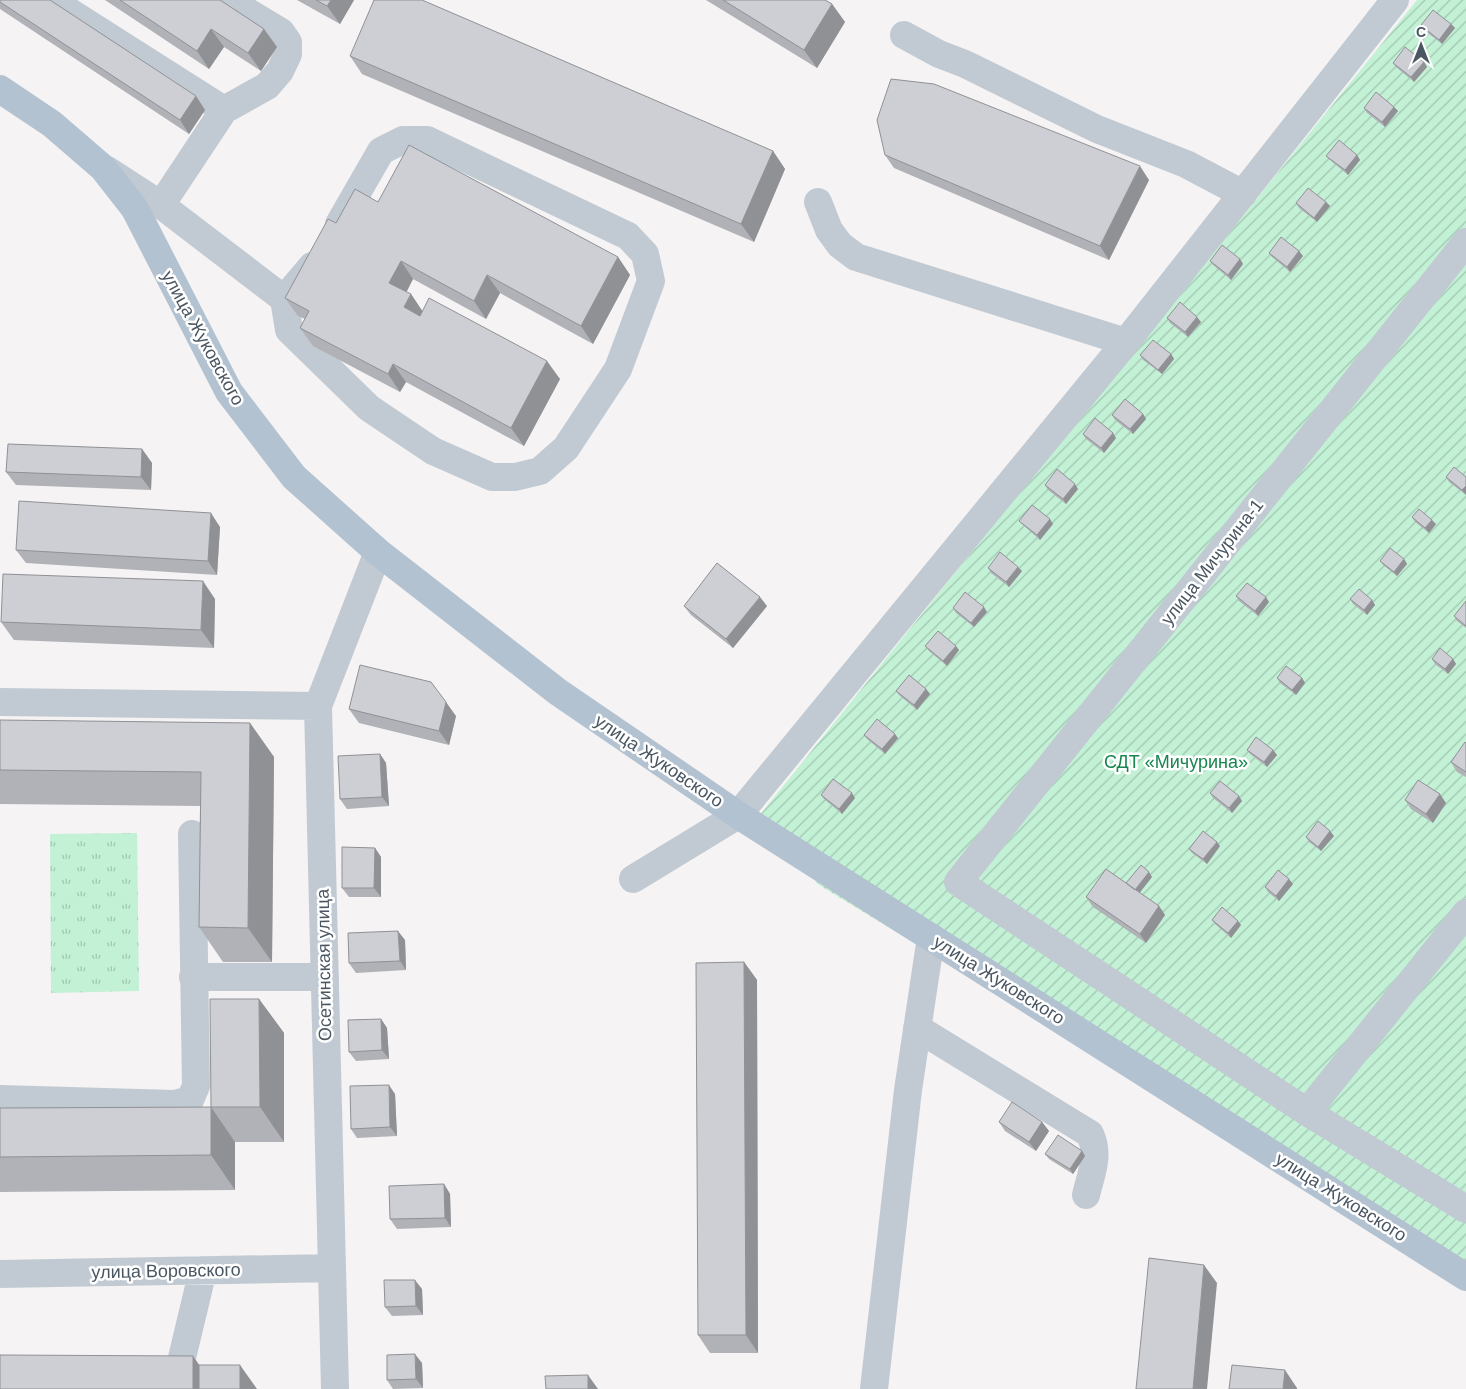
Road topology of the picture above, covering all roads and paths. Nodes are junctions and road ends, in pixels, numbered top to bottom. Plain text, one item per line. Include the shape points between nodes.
1 (51, 0) edge
2 (228, 0) edge
3 (1396, 0) edge
4 (904, 35) dead end
5 (0, 89) edge
6 (224, 110) junction
7 (103, 168) junction
8 (1243, 194) junction
9 (818, 202) dead end
10 (161, 205) junction
11 (1466, 242) edge
12 (284, 299) junction
13 (1126, 342) junction
14 (378, 552) junction
15 (0, 702) edge
16 (318, 706) junction
17 (738, 814) junction
18 (192, 834) dead end
19 (633, 879) dead end
20 (1466, 913) edge
21 (931, 937) junction
22 (193, 978) junction
23 (325, 978) junction
24 (917, 1028) junction
25 (0, 1099) edge
26 (1307, 1112) junction
27 (1086, 1195) dead end
28 (1466, 1209) edge
29 (332, 1268) junction
30 (203, 1270) junction
31 (0, 1274) edge
32 (1466, 1276) edge
33 (133, 1374) edge
34 (335, 1389) edge
35 (874, 1389) edge

1 - 6 street
2 - 6 street via 281,32 288,42 288,54 280,71 267,86
3 - 8 street
4 - 8 street via 1097,128 1186,164
5 - 7 main road, улица Жуковского via 52,124
6 - 10 street
7 - 10 street
7 - 14 main road, улица Жуковского via 135,209 229,392 294,477
8 - 13 street
9 - 13 street via 829,230 840,245 856,256
10 - 12 street
11 - 26 street, улица Мичурина-1 via 958,882
12 - 12 street via 289,330 369,408 433,451 492,477 515,477 540,471 566,448 618,370 651,281 645,254 628,236 427,140 403,140 381,151 321,255
13 - 17 street
14 - 16 street, Осетинская улица
14 - 17 main road, улица Жуковского via 558,692
15 - 16 street
16 - 23 street, Осетинская улица
17 - 19 street
17 - 21 main road, улица Жуковского
18 - 22 street
20 - 26 street
21 - 24 street
21 - 32 main road, улица Жуковского
22 - 23 street
22 - 25 street via 196,1086 190,1100 174,1104
23 - 29 street, Осетинская улица
24 - 27 street via 1090,1134 1096,1154
24 - 35 street
26 - 28 street
29 - 30 street, улица Воровского
29 - 34 street, Осетинская улица
30 - 31 street, улица Воровского
30 - 33 street via 181,1362 172,1372

